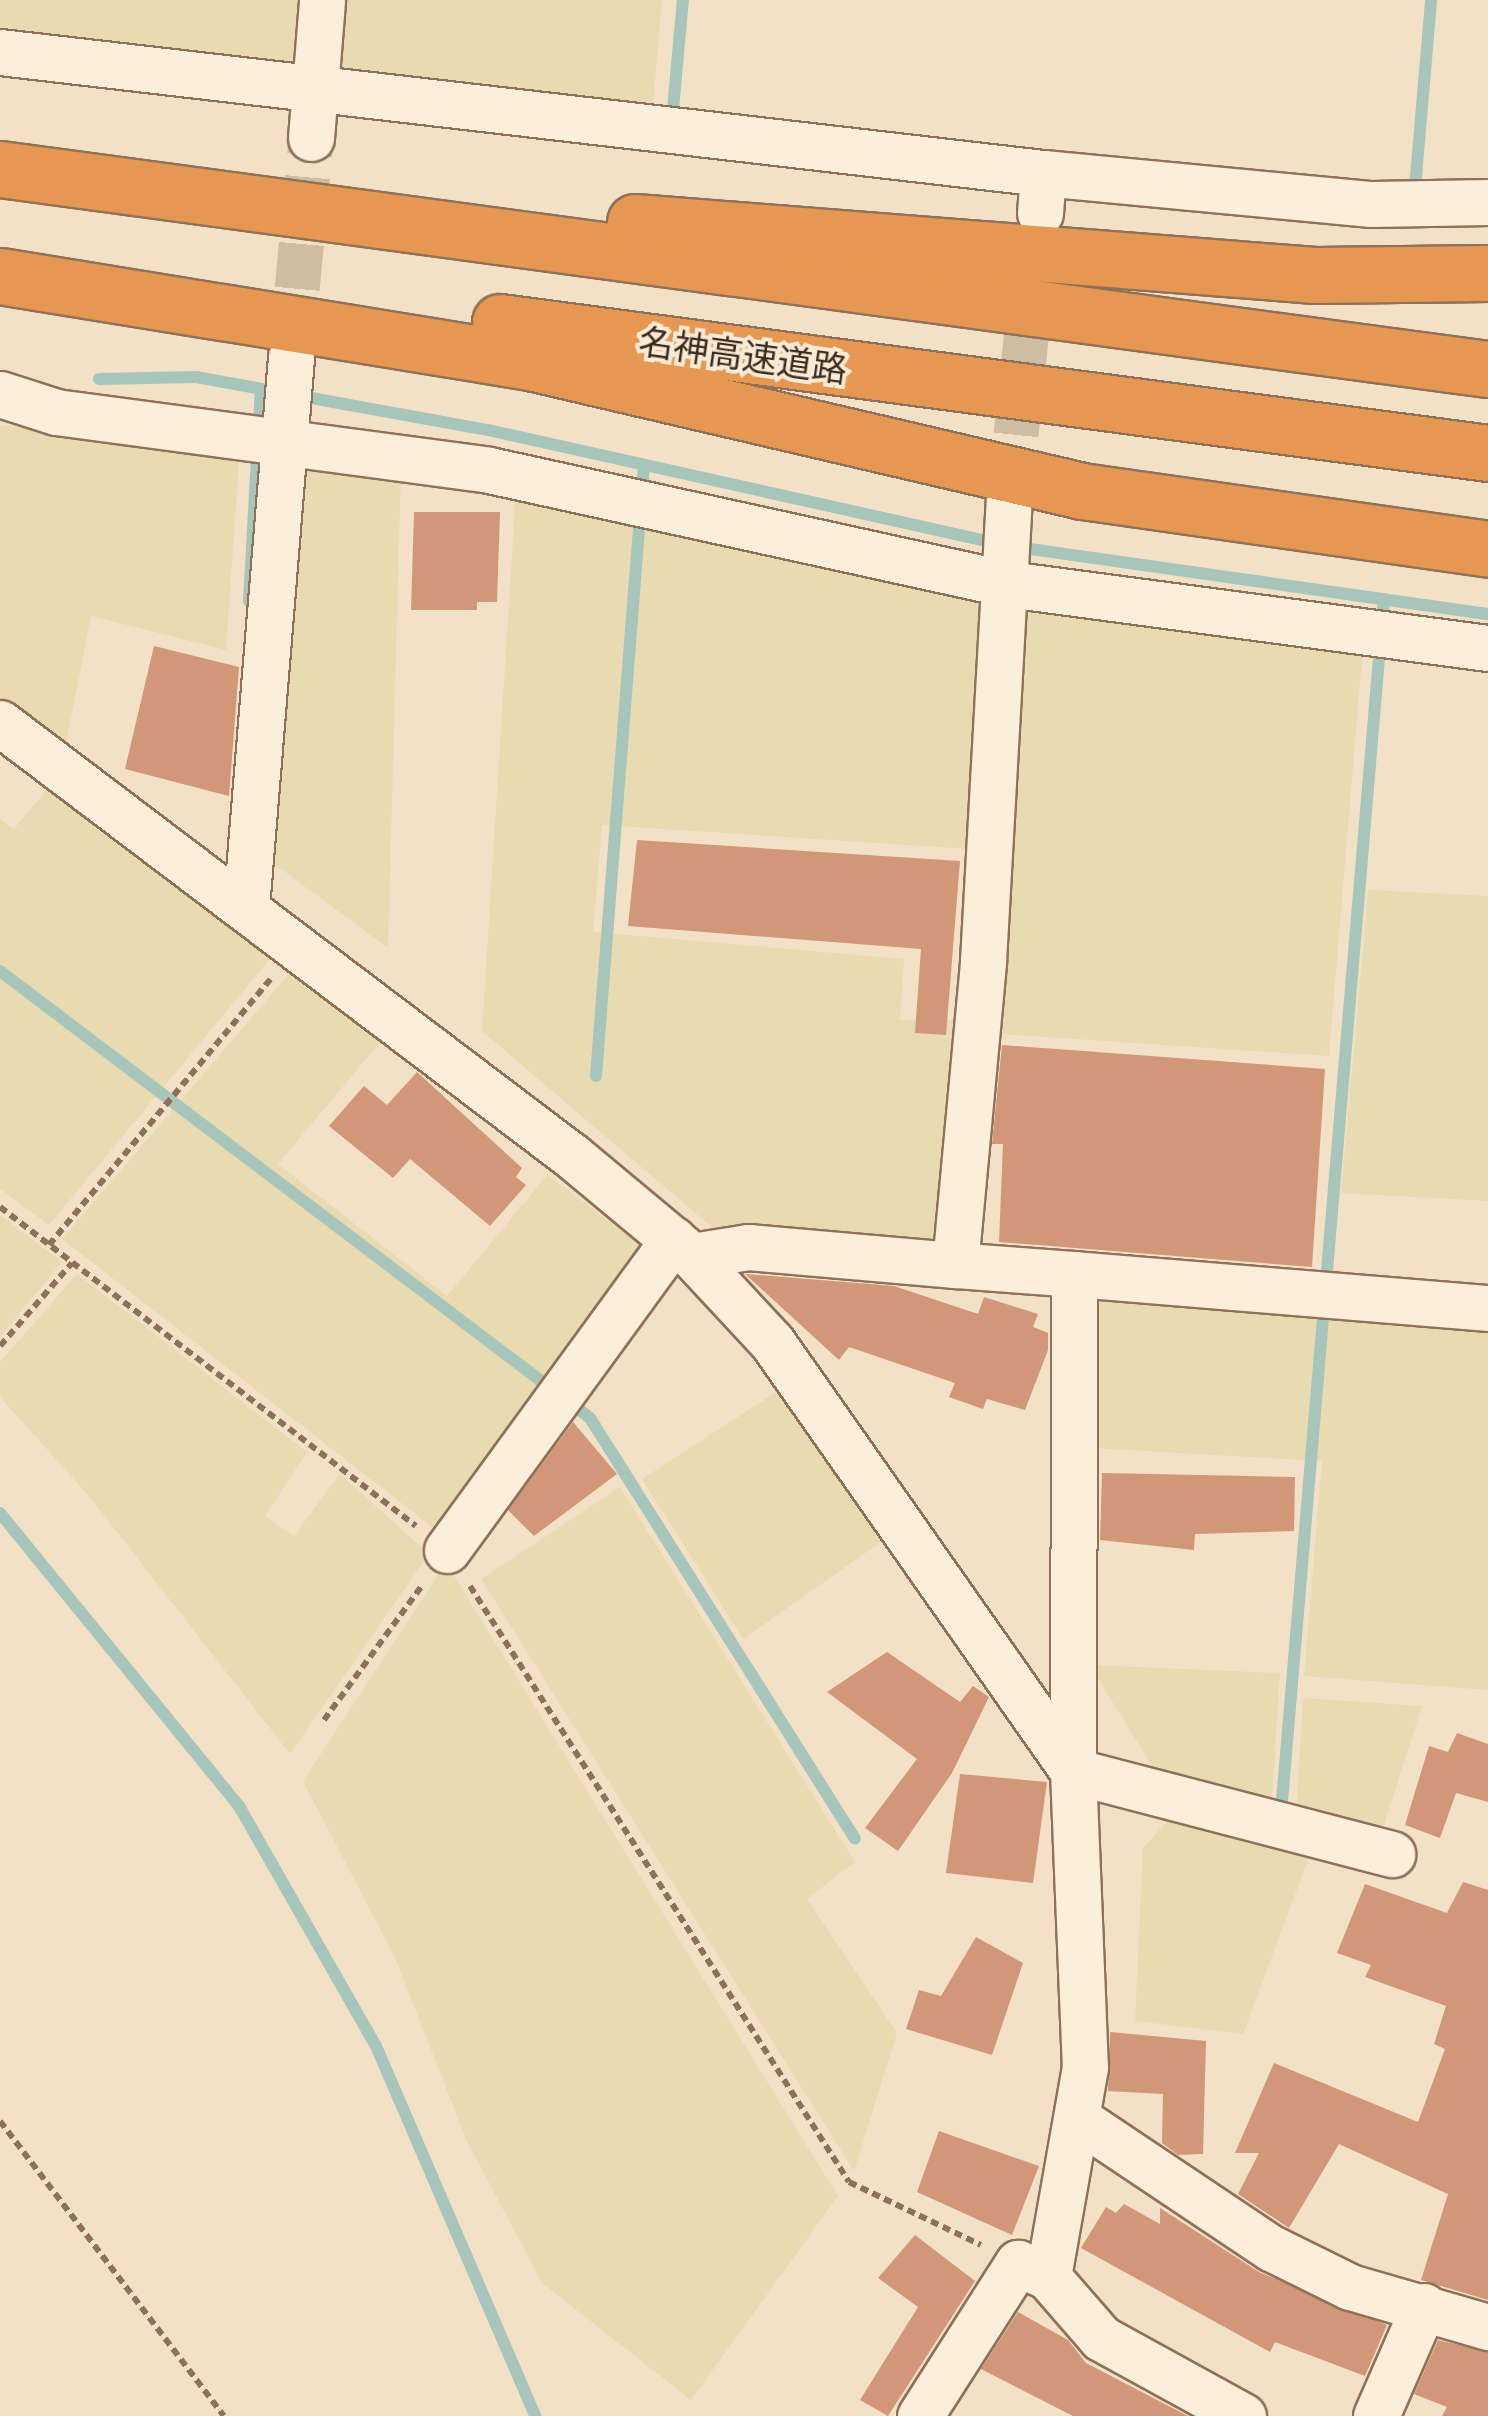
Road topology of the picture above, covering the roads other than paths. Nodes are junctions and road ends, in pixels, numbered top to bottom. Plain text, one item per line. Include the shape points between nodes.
1 (322, 0) edge
2 (0, 52) edge
3 (314, 93) junction
4 (311, 138) tunnel mouth
5 (17, 171) edge
6 (1488, 202) edge
7 (0, 250) edge
8 (1488, 273) edge
9 (0, 276) edge
10 (291, 357) tunnel mouth
11 (1488, 369) edge
12 (0, 394) edge
13 (282, 441) junction
14 (1488, 453) edge
15 (1010, 500) tunnel mouth
16 (1488, 549) edge
17 (1008, 584) junction
18 (1488, 648) edge
19 (0, 723) edge
20 (246, 907) junction
21 (682, 1248) junction
22 (954, 1265) junction
23 (1074, 1274) junction
24 (1488, 1308) edge
25 (447, 1550) road end
26 (1072, 1770) junction
27 (1392, 1854) dead end
28 (1081, 2122) junction
29 (1033, 2270) junction
30 (1424, 2306) junction
31 (1488, 2326) edge
32 (920, 2416) edge
33 (1243, 2416) edge
34 (1376, 2416) edge

1 - 3 street
2 - 3 street
3 - 4 street
3 - 6 street via 1042,193
5 - 8 highway via 964,253 1315,275
5 - 11 highway
7 - 14 highway, 名神高速道路
9 - 16 highway via 530,362 1082,490
10 - 13 street
12 - 13 street via 56,412
13 - 17 street via 489,470
13 - 20 street
15 - 17 street
17 - 18 street
17 - 22 street
19 - 20 street
20 - 21 street
21 - 22 street via 748,1247
21 - 25 street
21 - 26 street via 772,1342
22 - 23 street
23 - 24 street
23 - 26 street
26 - 27 street
26 - 28 street
28 - 29 street
28 - 30 street via 1271,2248 1350,2287
29 - 32 street
29 - 33 street via 1101,2338
30 - 31 street
30 - 34 street

